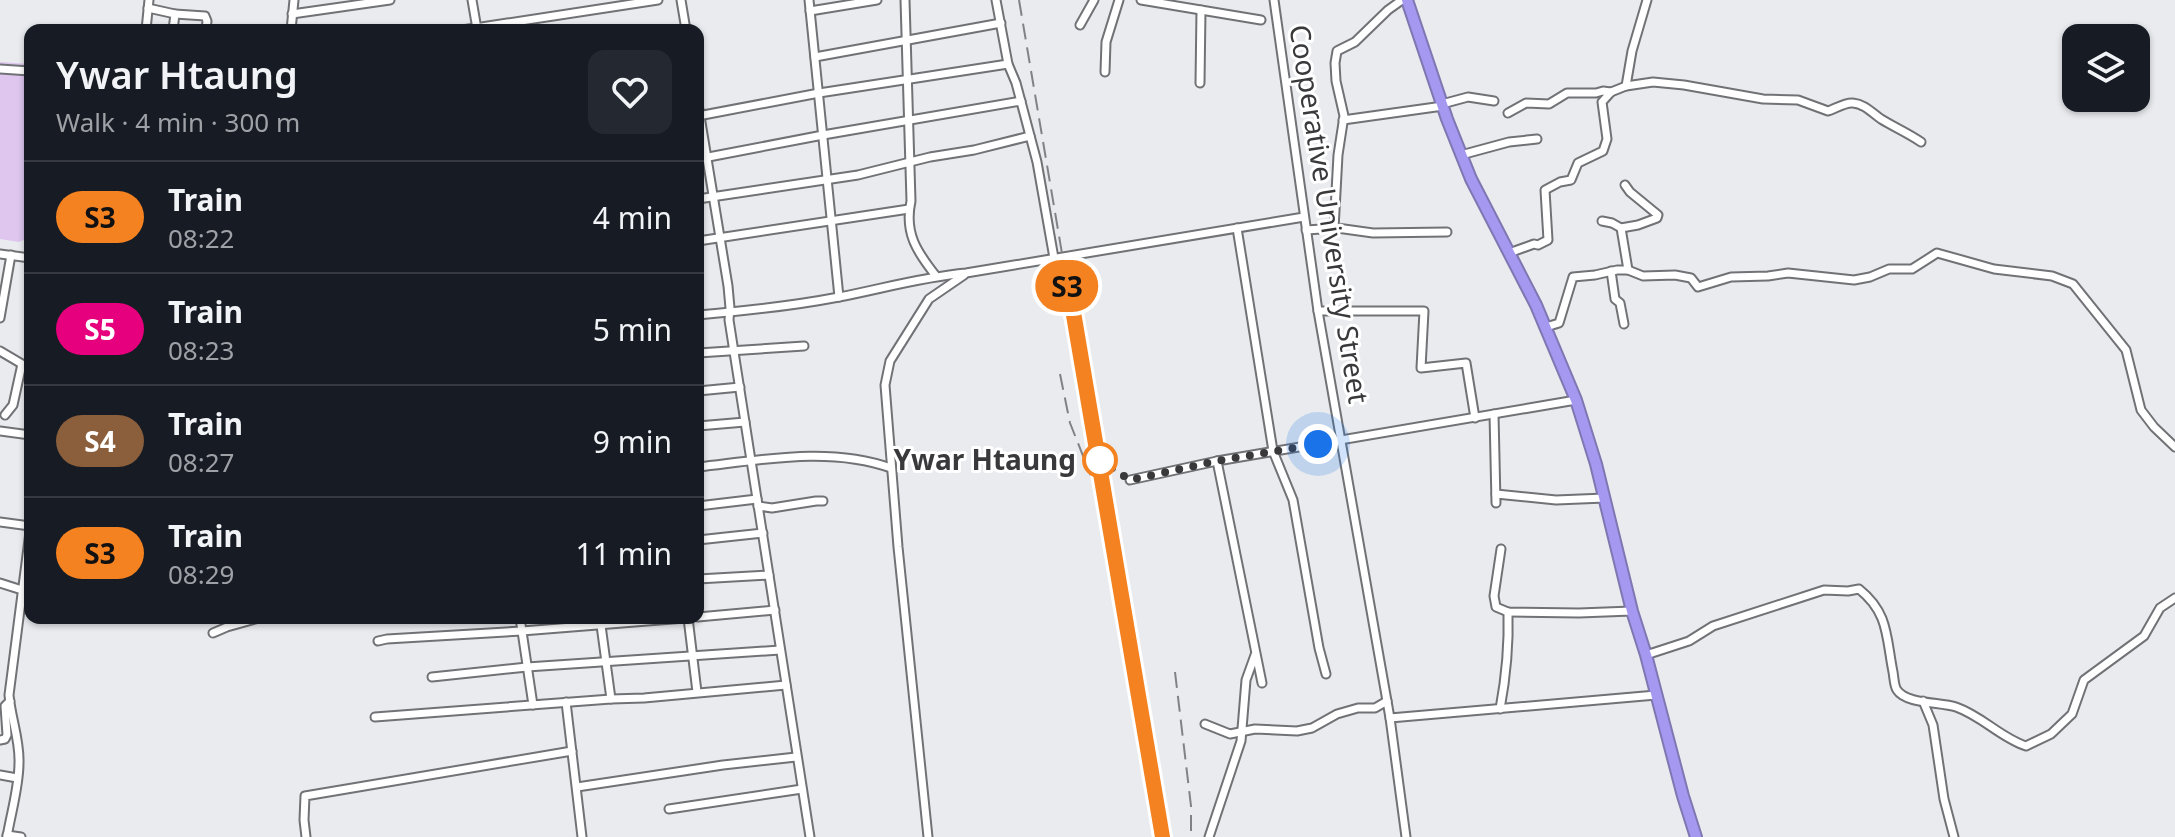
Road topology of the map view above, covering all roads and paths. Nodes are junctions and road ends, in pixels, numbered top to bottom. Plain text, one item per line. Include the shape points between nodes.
1 (294, 0) edge
2 (390, 0) edge
3 (472, 0) edge
4 (658, 0) edge
5 (681, 0) edge
6 (809, 0) edge
7 (877, 0) edge
8 (905, 0) edge
9 (996, 0) edge
10 (1094, 0) edge
11 (1119, 0) edge
12 (1141, 0) edge
13 (1274, 0) edge
14 (1405, 0) edge
15 (1647, 0) edge
16 (149, 4) edge
17 (1201, 10) junction
18 (810, 11) junction
19 (175, 14) junction
20 (292, 14) junction
21 (1261, 20) dead end
22 (1001, 23) junction
23 (147, 24) edge
24 (174, 24) edge
25 (207, 24) edge
26 (291, 24) edge
27 (476, 24) edge
28 (508, 24) edge
29 (685, 24) edge
30 (1080, 25) dead end
31 (906, 40) junction
32 (815, 57) junction
33 (1008, 64) junction
34 (0, 69) edge
35 (24, 71) edge
36 (1105, 72) dead end
37 (907, 79) junction
38 (1200, 83) dead end
39 (1626, 86) junction
40 (1611, 92) junction
41 (819, 93) junction
42 (1021, 101) junction
43 (1494, 101) dead end
44 (1442, 105) junction
45 (1508, 113) dead end
46 (704, 115) edge
47 (908, 120) junction
48 (1343, 120) junction
49 (823, 135) junction
50 (1030, 136) junction
51 (1537, 139) dead end
52 (1921, 142) dead end
53 (1461, 155) junction
54 (704, 158) edge
55 (909, 162) junction
56 (704, 165) edge
57 (827, 179) junction
58 (1625, 185) dead end
59 (713, 197) junction
60 (704, 198) edge
61 (909, 209) junction
62 (1304, 217) junction
63 (830, 221) junction
64 (1602, 221) dead end
65 (1237, 228) junction
66 (1621, 228) junction
67 (1334, 229) junction
68 (1306, 230) junction
69 (1447, 232) dead end
70 (719, 239) junction
71 (704, 240) edge
72 (1509, 253) junction
73 (0, 254) edge
74 (11, 255) junction
75 (24, 257) edge
76 (1054, 258) junction
77 (1628, 270) junction
78 (1611, 271) junction
79 (966, 273) junction
80 (936, 276) junction
81 (839, 297) junction
82 (1318, 311) junction
83 (730, 313) junction
84 (704, 315) edge
85 (0, 318) edge
86 (1624, 324) dead end
87 (1546, 327) junction
88 (804, 346) dead end
89 (0, 351) edge
90 (734, 351) junction
91 (704, 353) edge
92 (740, 387) junction
93 (704, 390) edge
94 (1576, 400) junction
95 (1494, 414) junction
96 (5, 415) dead end
97 (1475, 418) junction
98 (745, 422) junction
99 (704, 425) edge
100 (0, 431) edge
101 (24, 434) edge
102 (1341, 440) junction
103 (2175, 447) edge
104 (1273, 451) junction
105 (751, 461) junction
106 (1217, 461) junction
107 (704, 466) edge
108 (891, 468) junction
109 (1130, 480) dead end
110 (1496, 494) junction
111 (1606, 498) junction
112 (823, 501) dead end
113 (758, 503) junction
114 (1496, 503) dead end
115 (704, 506) edge
116 (0, 522) edge
117 (24, 525) edge
118 (763, 533) junction
119 (704, 539) edge
120 (1501, 549) dead end
121 (769, 575) junction
122 (24, 576) edge
123 (704, 579) edge
124 (0, 583) edge
125 (22, 590) junction
126 (2175, 598) edge
127 (775, 610) junction
128 (1632, 611) junction
129 (1508, 612) junction
130 (704, 616) edge
131 (238, 624) edge
132 (521, 624) edge
133 (583, 624) edge
134 (600, 624) edge
135 (687, 624) edge
136 (522, 631) junction
137 (213, 633) dead end
138 (378, 641) dead end
139 (780, 650) junction
140 (1256, 653) junction
141 (1646, 655) junction
142 (692, 656) junction
143 (606, 661) junction
144 (527, 667) junction
145 (1326, 674) dead end
146 (432, 677) dead end
147 (1262, 683) dead end
148 (0, 684) edge
149 (11, 685) junction
150 (786, 685) junction
151 (697, 692) junction
152 (1656, 695) junction
153 (611, 699) junction
154 (10, 701) junction
155 (1387, 701) junction
156 (1923, 701) junction
157 (566, 702) junction
158 (533, 705) junction
159 (1500, 709) junction
160 (375, 717) dead end
161 (1390, 718) junction
162 (1205, 724) dead end
163 (1243, 732) junction
164 (0, 740) edge
165 (572, 751) junction
166 (796, 757) junction
167 (0, 775) edge
168 (17, 778) junction
169 (577, 787) junction
170 (802, 789) junction
171 (669, 809) dead end
172 (0, 822) edge
173 (9, 823) junction
174 (7, 836) edge
175 (21, 837) edge
176 (306, 837) edge
177 (582, 837) edge
178 (810, 837) edge
179 (928, 837) edge
180 (1209, 837) edge
181 (1406, 837) edge
182 (1696, 837) edge
183 (1954, 837) edge

1 - 20 street
2 - 20 street
3 - 27 street
4 - 28 street
5 - 29 street
6 - 18 street
7 - 18 street
8 - 31 street
9 - 22 street
10 - 30 street
11 - 36 street via 1106,42
12 - 17 street
13 - 62 street, Cooperative University Street
14 - 44 highway
14 - 48 street via 1337,51
15 - 39 street
16 - 19 street
16 - 23 street
17 - 21 street
17 - 38 street
18 - 32 street
19 - 24 street
19 - 25 street via 205,16
20 - 26 street
22 - 31 street
22 - 33 street
31 - 32 street
31 - 37 street
32 - 41 street
33 - 37 street
33 - 42 street
34 - 35 street
37 - 41 street
37 - 47 street
39 - 40 street
39 - 52 street via 1684,85 1798,100 1828,111 1856,103
40 - 45 street via 1567,93 1549,104 1526,103
40 - 72 street via 1602,102 1607,139 1603,151 1578,163 1571,180 1545,190 1548,240
41 - 46 street
41 - 49 street
42 - 47 street
42 - 50 street
43 - 44 street via 1468,97
44 - 48 street
44 - 53 highway
47 - 49 street
47 - 55 street
48 - 67 street
49 - 54 street
49 - 57 street
50 - 55 street
50 - 76 street
51 - 53 street
53 - 72 highway
55 - 57 street
55 - 61 street
56 - 59 street
57 - 59 street
57 - 63 street
58 - 66 street via 1658,215
59 - 60 street
59 - 70 street
61 - 63 street
61 - 80 street via 908,230
62 - 65 street
62 - 68 street, Cooperative University Street
63 - 70 street
63 - 81 street
64 - 66 street
65 - 76 street
65 - 104 street
66 - 77 street
67 - 68 street
67 - 69 street
68 - 82 street, Cooperative University Street
70 - 71 street
70 - 83 street
72 - 87 highway
73 - 74 street
74 - 75 street
74 - 85 street
76 - 79 street
77 - 78 street
77 - 103 street via 1643,276 1691,278 1698,287 1731,277 1788,273 1854,280 1889,269 1912,269 1937,253 1994,269 2052,276 2073,284 2126,350 2141,410
78 - 86 street
78 - 87 street via 1573,277 1559,323
79 - 80 street
79 - 108 street via 929,299 890,361 885,385
80 - 81 street
81 - 83 street
82 - 97 street via 1424,311 1421,368 1466,363
82 - 102 street, Cooperative University Street
83 - 84 street
83 - 90 street
87 - 94 highway
88 - 90 street
89 - 96 street via 22,364 13,405
90 - 91 street
90 - 92 street
92 - 93 street
92 - 98 street
94 - 95 street
94 - 111 highway
95 - 97 street
95 - 110 street
97 - 102 street
98 - 99 street
98 - 105 street
100 - 101 street
102 - 104 street
102 - 155 street, Cooperative University Street
104 - 106 street
104 - 145 street via 1296,511
105 - 107 street
105 - 108 street via 831,457
105 - 113 street
106 - 109 street
106 - 140 street
108 - 179 street
110 - 111 street
110 - 114 street
111 - 128 highway
112 - 113 street via 772,508
113 - 115 street
113 - 118 street
116 - 117 street
118 - 119 street
118 - 121 street
120 - 129 street via 1494,602
121 - 123 street
121 - 127 street
122 - 125 street
124 - 125 street
125 - 149 street
126 - 156 street via 2160,608 2144,636 2084,680 2072,714 2051,734 2026,746 1956,707
127 - 130 street
127 - 139 street
128 - 129 street
128 - 141 highway
129 - 159 street
131 - 137 street
132 - 136 street
133 - 136 street
134 - 143 street
135 - 142 street
136 - 138 street
136 - 144 street
139 - 142 street
139 - 150 street
140 - 147 street
140 - 163 street via 1246,680
141 - 152 highway
141 - 156 street via 1689,641 1713,626 1824,590 1859,589 1883,615 1897,690 1907,699
142 - 143 street
142 - 151 street
143 - 144 street
143 - 153 street
144 - 146 street
144 - 158 street
148 - 149 street
149 - 154 street
150 - 151 street
150 - 166 street
151 - 153 street
152 - 159 street
152 - 182 highway
153 - 157 street
154 - 164 street via 4,710 7,735
154 - 168 street via 18,739
155 - 161 street, Cooperative University Street
155 - 163 street via 1337,714 1312,728
156 - 183 street via 1933,725
157 - 158 street
157 - 165 street
158 - 160 street
159 - 161 street
161 - 181 street, Cooperative University Street
162 - 163 street via 1230,734
163 - 180 street
165 - 169 street
165 - 176 street via 305,796
166 - 169 street
166 - 170 street
167 - 168 street
168 - 173 street
169 - 177 street
170 - 171 street
170 - 178 street
172 - 173 street
173 - 174 street
174 - 175 street

